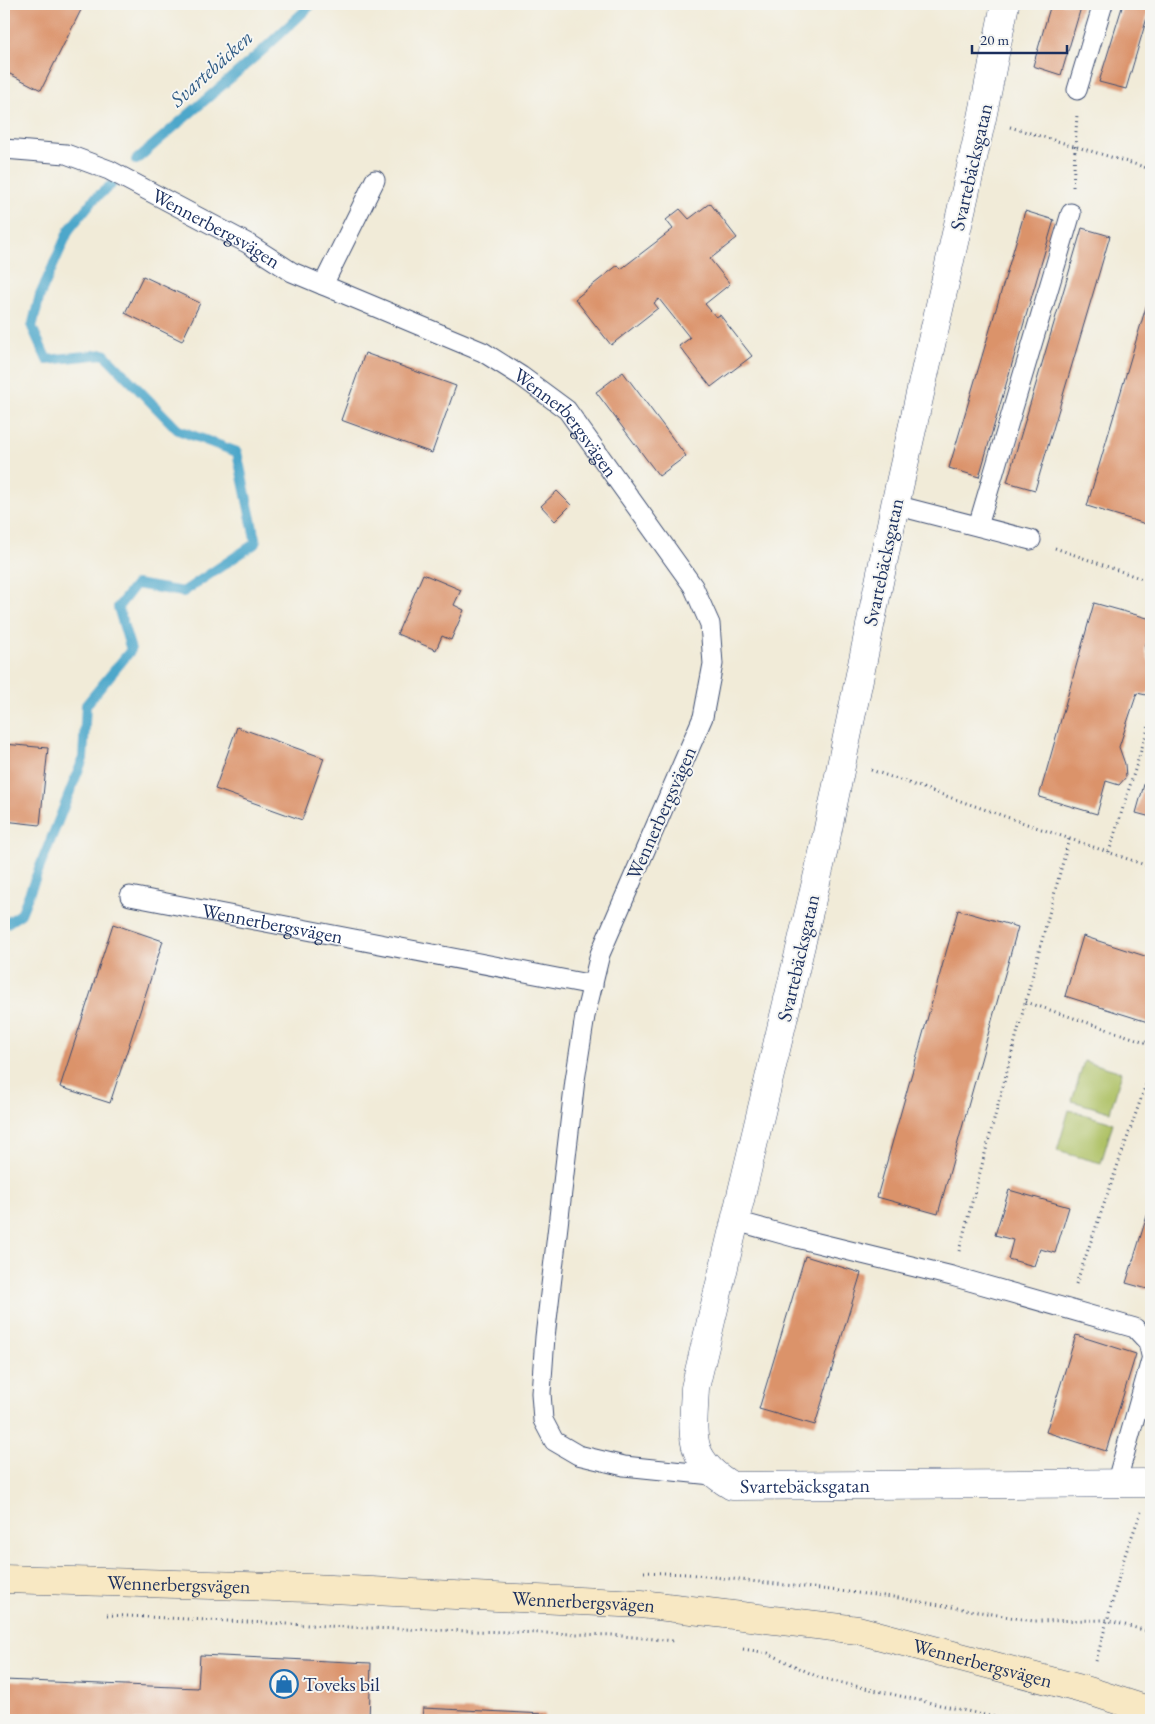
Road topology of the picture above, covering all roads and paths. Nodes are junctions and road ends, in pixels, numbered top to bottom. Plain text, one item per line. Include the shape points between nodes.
1 (1005, 4) edge
2 (1103, 4) edge
3 (1077, 90) joint
4 (982, 118) junction
5 (1076, 147) junction
6 (4, 149) edge
7 (1151, 169) edge
8 (375, 180) dead end
9 (1071, 213) joint
10 (323, 285) junction
11 (895, 505) junction
12 (978, 526) junction
13 (1031, 540) joint
14 (1151, 582) edge
15 (1151, 719) edge
16 (842, 760) junction
17 (1069, 839) junction
18 (1109, 852) junction
19 (1151, 867) edge
20 (130, 896) dead end
21 (593, 985) junction
22 (1026, 1002) junction
23 (1151, 1044) edge
24 (1151, 1070) edge
25 (736, 1221) junction
26 (952, 1276) junction
27 (1067, 1309) junction
28 (1151, 1355) edge
29 (1151, 1360) edge
30 (712, 1475) junction
31 (1116, 1484) junction
32 (1148, 1493) edge
33 (4, 1579) edge
34 (106, 1614) dead end
35 (1151, 1632) edge
36 (685, 1642) dead end
37 (740, 1649) dead end
38 (1151, 1711) edge
39 (1007, 1720) edge

1 - 4 street, Svartebäcksgatan
2 - 3 lane
3 - 5 path
4 - 5 path
4 - 11 street, Svartebäcksgatan
5 - 7 path
5 - 9 path
6 - 10 lane, Wennerbergsvägen via 66,154 109,170 247,244 292,272
8 - 10 lane
9 - 12 lane
10 - 21 lane, Wennerbergsvägen via 482,352 568,410 693,586 710,624 713,664 703,717 600,954
11 - 12 lane
11 - 16 street, Svartebäcksgatan
12 - 13 lane
13 - 14 path
15 - 18 path
16 - 17 path
16 - 25 street, Svartebäcksgatan via 823,854
17 - 18 path
17 - 22 path
18 - 19 path
20 - 21 lane, Wennerbergsvägen
21 - 30 lane, Wennerbergsvägen via 575,1080 545,1337 541,1393 543,1420 554,1442 578,1455 624,1466
22 - 23 path
22 - 26 path
24 - 27 path
25 - 26 lane
25 - 30 street, Svartebäcksgatan via 695,1388 694,1434 701,1462
26 - 27 lane
27 - 28 lane via 1135,1328 1148,1342
29 - 31 lane
30 - 31 street, Svartebäcksgatan via 732,1486 758,1488
31 - 32 street, Svartebäcksgatan
32 - 35 path via 1106,1620
33 - 38 main road, Wennerbergsvägen via 641,1604 858,1630 1089,1691
34 - 36 path via 368,1628 612,1635
37 - 39 path via 768,1653 820,1678

